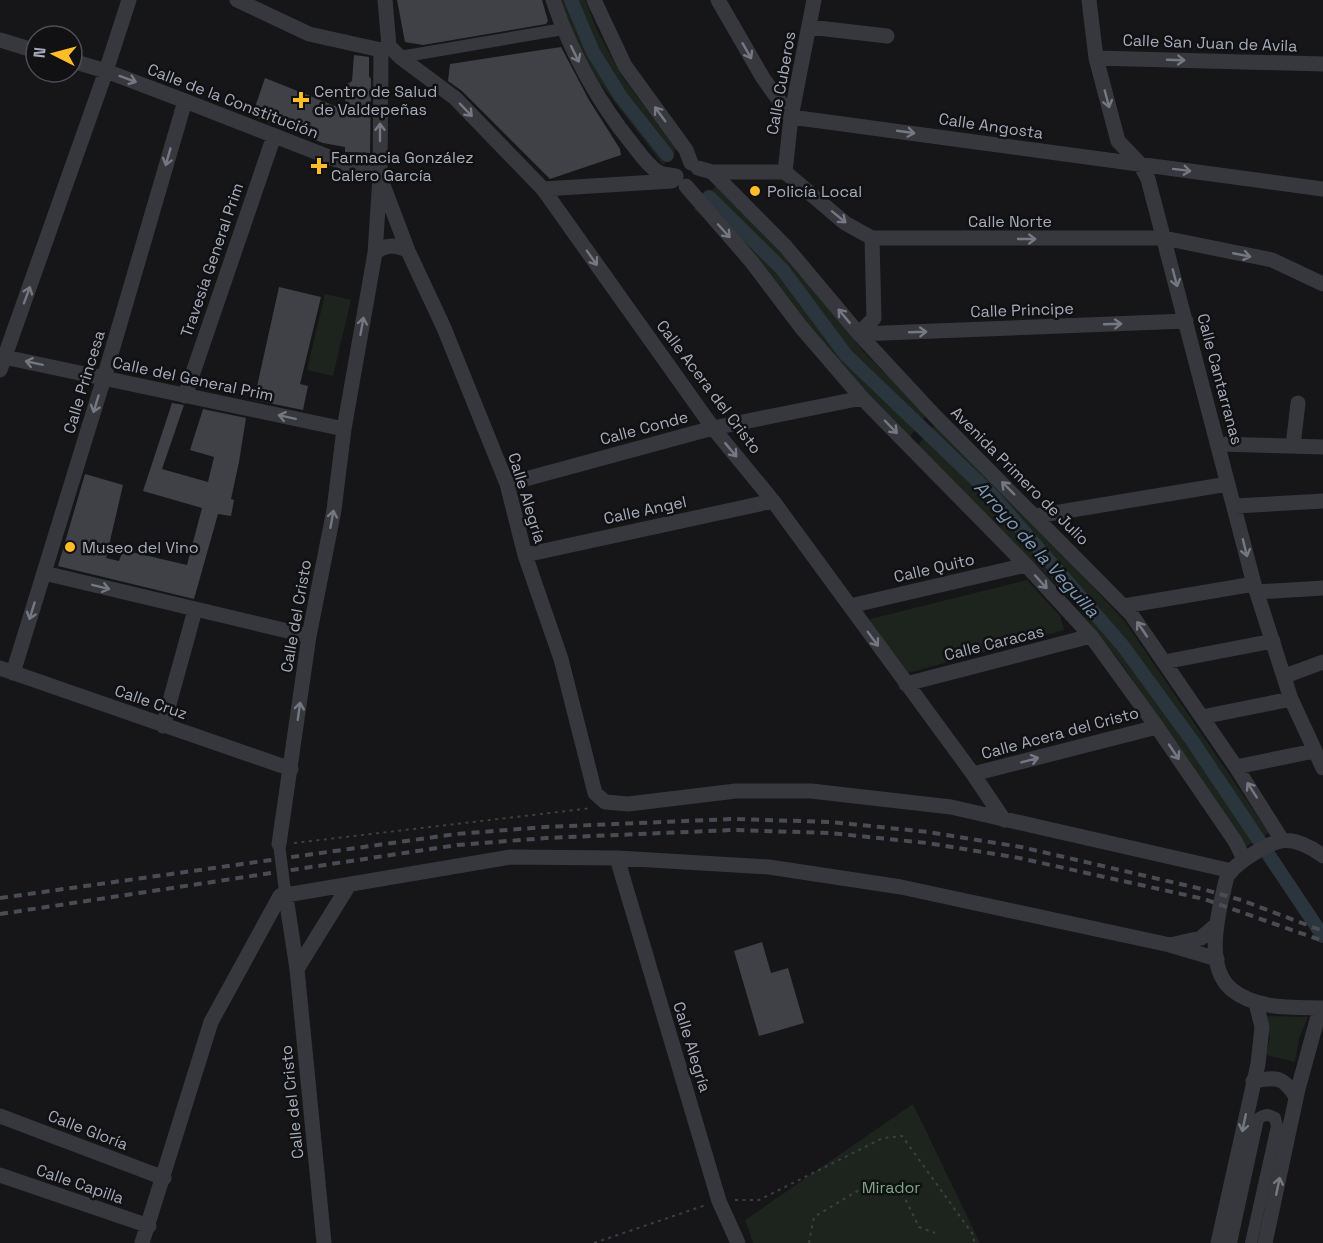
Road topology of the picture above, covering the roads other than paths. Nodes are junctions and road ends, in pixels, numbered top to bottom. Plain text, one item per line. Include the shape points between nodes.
1 (129, 0) edge
2 (237, 0) edge
3 (385, 0) edge
4 (553, 0) edge
5 (594, 0) edge
6 (718, 0) edge
7 (814, 0) edge
8 (1074, 0) edge
9 (1090, 3) edge
10 (809, 27) junction
11 (563, 29) junction
12 (887, 36) dead end
13 (0, 40) edge
14 (24, 47) edge
15 (390, 51) junction
16 (1096, 58) junction
17 (1323, 64) edge
18 (84, 65) edge
19 (106, 71) junction
20 (185, 100) junction
21 (790, 117) junction
22 (274, 136) junction
23 (1140, 164) junction
24 (701, 168) junction
25 (785, 172) junction
26 (380, 177) junction
27 (680, 181) junction
28 (543, 189) junction
29 (1323, 189) edge
30 (872, 238) junction
31 (1164, 238) junction
32 (408, 251) junction
33 (375, 253) junction
34 (1323, 284) edge
35 (1186, 321) junction
36 (859, 334) junction
37 (2, 361) edge
38 (104, 378) junction
39 (185, 396) junction
40 (862, 398) junction
41 (1298, 403) dead end
42 (713, 428) junction
43 (344, 429) junction
44 (1219, 444) junction
45 (1293, 446) junction
46 (1323, 447) edge
47 (507, 484) junction
48 (1228, 484) junction
49 (773, 501) junction
50 (1323, 501) edge
51 (1234, 506) junction
52 (1036, 516) junction
53 (525, 555) junction
54 (1026, 565) junction
55 (44, 573) junction
56 (1255, 588) junction
57 (1323, 588) edge
58 (850, 606) junction
59 (1124, 606) junction
60 (195, 610) junction
61 (309, 636) junction
62 (1091, 636) junction
63 (1273, 641) junction
64 (1164, 662) junction
65 (1323, 662) edge
66 (7, 671) edge
67 (1285, 676) junction
68 (906, 684) junction
69 (1291, 699) junction
70 (1202, 717) junction
71 (163, 726) junction
72 (1157, 727) junction
73 (1314, 751) junction
74 (1236, 767) junction
75 (1323, 768) edge
76 (291, 769) junction
77 (973, 774) junction
78 (1004, 820) junction
79 (1282, 840) junction
80 (279, 844) joint
81 (1323, 856) edge
82 (617, 858) junction
83 (1244, 858) junction
84 (1232, 871) junction
85 (349, 885) junction
86 (285, 893) junction
87 (1216, 925) junction
88 (1170, 945) junction
89 (1217, 959) junction
90 (297, 969) junction
91 (1256, 1003) junction
92 (1323, 1008) edge
93 (1253, 1081) junction
94 (1296, 1096) junction
95 (0, 1116) edge
96 (0, 1175) edge
97 (164, 1178) junction
98 (148, 1226) junction
99 (142, 1243) edge
100 (324, 1243) edge
101 (738, 1243) edge
102 (1218, 1243) edge
103 (1231, 1243) edge
104 (1251, 1243) edge
105 (1265, 1243) edge

1 - 19 street
2 - 15 street via 309,34
3 - 15 street, Calle del Cristo
4 - 11 street
24 -> 5 street, Avenida Primero de Julio via 625,66
6 -> 21 street
7 - 10 street, Calle Cuberos
8 - 9 street
9 - 16 street, Calle Cantarranas
10 - 12 street
10 - 21 street, Calle Cuberos
11 - 15 street
11 -> 27 street via 590,83 626,137 659,172
13 - 14 street
26 -> 15 street, Calle del Cristo
15 -> 28 street, Calle Acera del Cristo via 455,98
16 -> 17 street, Calle San Juan de Avila
16 -> 23 street, Calle Cantarranas via 1118,141
18 - 19 street, Calle de la Constitución
19 -> 20 street, Calle de la Constitución
37 -> 19 street
20 - 22 street, Calle de la Constitución
20 -> 38 street, Calle Princesa
21 -> 23 street, Calle Angosta
21 - 25 street, Calle Cuberos
22 - 26 street, Calle de la Constitución
22 - 39 street, Travesía General Prim
23 -> 29 street, Calle Angosta
23 - 31 street, Calle Cantarranas
24 - 25 street
24 - 27 street via 680,165
36 -> 24 street, Avenida Primero de Julio via 786,247
25 -> 30 street, Calle Norte via 845,223
26 - 32 street, Calle Alegría
26 - 33 street, Calle del Cristo
27 - 28 street
27 -> 40 street
28 -> 42 street, Calle Acera del Cristo
30 -> 31 street, Calle Norte
30 - 36 street via 874,318
31 -> 34 street, Calle Norte via 1272,260
31 -> 35 street, Calle Cantarranas
32 - 33 street via 399,245
32 - 47 street, Calle Alegría via 444,328
43 -> 33 street, Calle del Cristo
36 -> 35 street, Calle Principe
35 - 44 street, Calle Cantarranas
52 -> 36 street, Avenida Primero de Julio
38 -> 37 street, Calle del General Prim
38 - 39 street, Calle del General Prim
38 -> 55 street, Calle Princesa
43 -> 39 street, Calle del General Prim
40 - 42 street, Calle Conde
40 -> 54 street
41 - 45 street
42 - 47 street, Calle Conde
42 -> 49 street, Calle Acera del Cristo
61 -> 43 street, Calle del Cristo via 334,510
44 - 45 street
44 - 48 street, Calle Cantarranas
45 - 46 street
47 - 53 street, Calle Alegría
48 - 51 street, Calle Cantarranas
48 - 52 street
49 - 53 street, Calle Angel
49 - 58 street, Calle Acera del Cristo
50 - 51 street
51 -> 56 street, Calle Cantarranas
52 - 59 street, Avenida Primero de Julio
53 - 78 street, Calle Alegría via 561,660 599,805 736,791 811,791 951,807
54 - 58 street, Calle Quito
54 -> 62 street
55 -> 60 street
55 -> 66 street, Calle Princesa
56 - 57 street
56 - 59 street
56 - 63 street, Calle Cantarranas
58 -> 68 street, Calle Acera del Cristo
64 -> 59 street, Avenida Primero de Julio
60 - 61 street
60 - 71 street
76 -> 61 street, Calle del Cristo
62 - 68 street, Calle Caracas
62 - 72 street
63 - 64 street
63 - 67 street, Calle Cantarranas
64 - 70 street, Avenida Primero de Julio
65 - 67 street
66 - 71 street, Calle Cruz
67 - 69 street, Calle Cantarranas
68 - 77 street, Calle Acera del Cristo
69 - 70 street
69 - 73 street, Calle Cantarranas
70 - 74 street, Avenida Primero de Julio
71 - 76 street, Calle Cruz
77 -> 72 street, Calle Acera del Cristo
72 -> 83 street
73 - 74 street
73 - 75 street, Calle Cantarranas
79 -> 74 street, Avenida Primero de Julio
76 - 80 street, Calle del Cristo
77 - 78 street, Calle Acera del Cristo
78 - 84 street
79 - 81 street via 1302,844
79 - 83 street
80 - 86 street, Calle del Cristo, bridge
82 - 85 street via 511,857
82 - 88 street via 769,867 901,887
82 - 101 street, Calle Alegría via 719,1200
83 - 84 street
84 - 87 street via 1227,876
85 - 86 street
85 - 90 street
86 - 90 street, Calle del Cristo
86 - 97 street via 211,1022
87 - 88 street via 1201,938
87 - 89 street
88 - 89 street
89 - 91 street via 1222,978 1231,989
90 - 100 street, Calle del Cristo
91 - 92 street
91 - 93 street via 1262,1027
92 - 94 street
93 - 94 street via 1274,1077 1287,1083
93 -> 102 street
105 -> 94 street
95 - 97 street, Calle Gloría
96 - 98 street, Calle Capilla
97 - 98 street
98 - 99 street
103 - 104 street via 1258,1119 1269,1114 1277,1126

